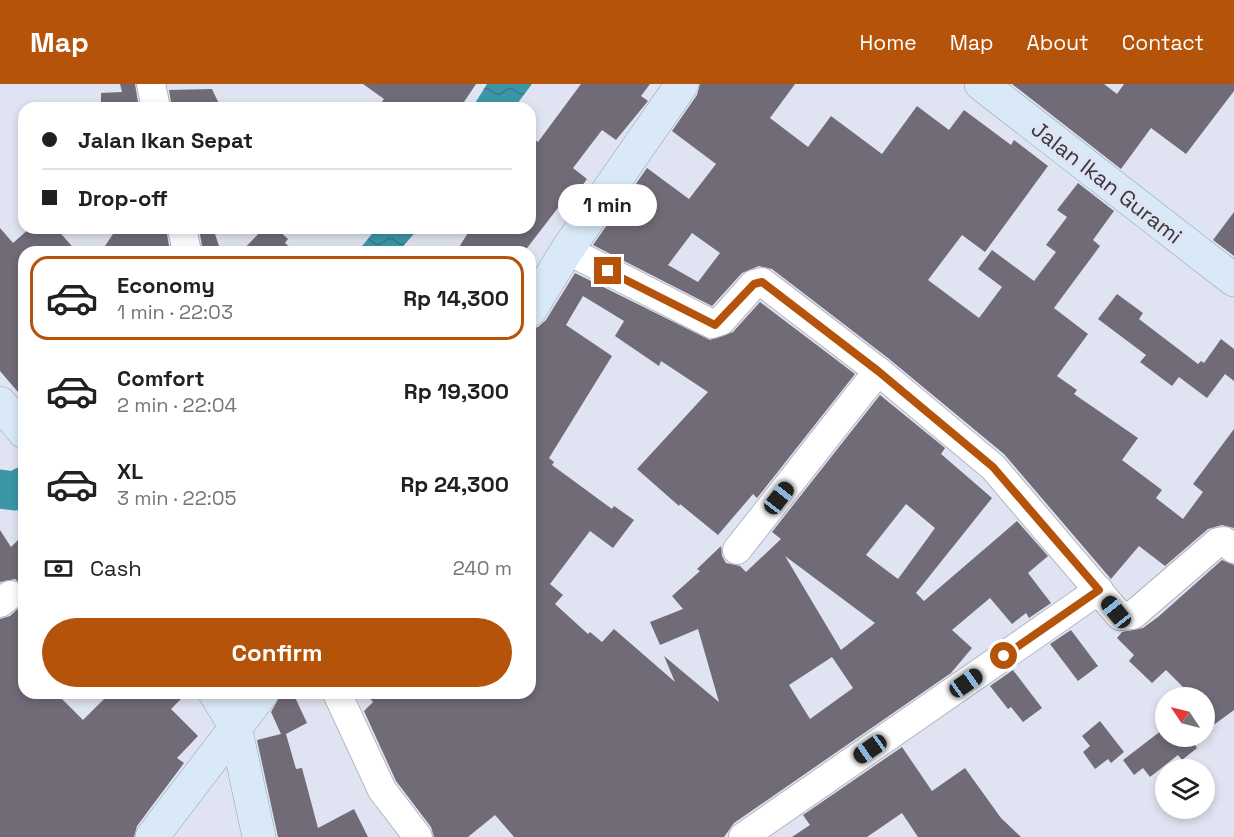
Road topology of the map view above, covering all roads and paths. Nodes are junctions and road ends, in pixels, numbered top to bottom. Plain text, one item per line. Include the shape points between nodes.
1 (151, 84) edge
2 (682, 84) edge
3 (981, 84) edge
4 (155, 102) edge
5 (567, 250) junction
6 (1234, 280) edge
7 (536, 300) edge
8 (878, 371) junction
9 (0, 403) edge
10 (18, 425) edge
11 (1234, 549) edge
12 (737, 550) dead end
13 (1099, 590) junction
14 (219, 699) edge
15 (257, 699) edge
16 (340, 699) edge
17 (235, 726) junction
18 (754, 834) edge
19 (152, 837) edge
20 (259, 837) edge
21 (418, 837) edge

1 - 4 street
2 - 5 main road
3 - 6 main road, Jalan Ikan Gurami
5 - 7 main road
5 - 8 street via 712,324 721,321 754,284 762,282
8 - 12 street
8 - 13 street via 1000,474
9 - 10 main road
11 - 13 street via 1224,541 1218,542 1128,616 1120,616
13 - 18 street
14 - 17 main road
15 - 17 main road
16 - 21 street via 377,782
17 - 19 main road
17 - 20 main road

